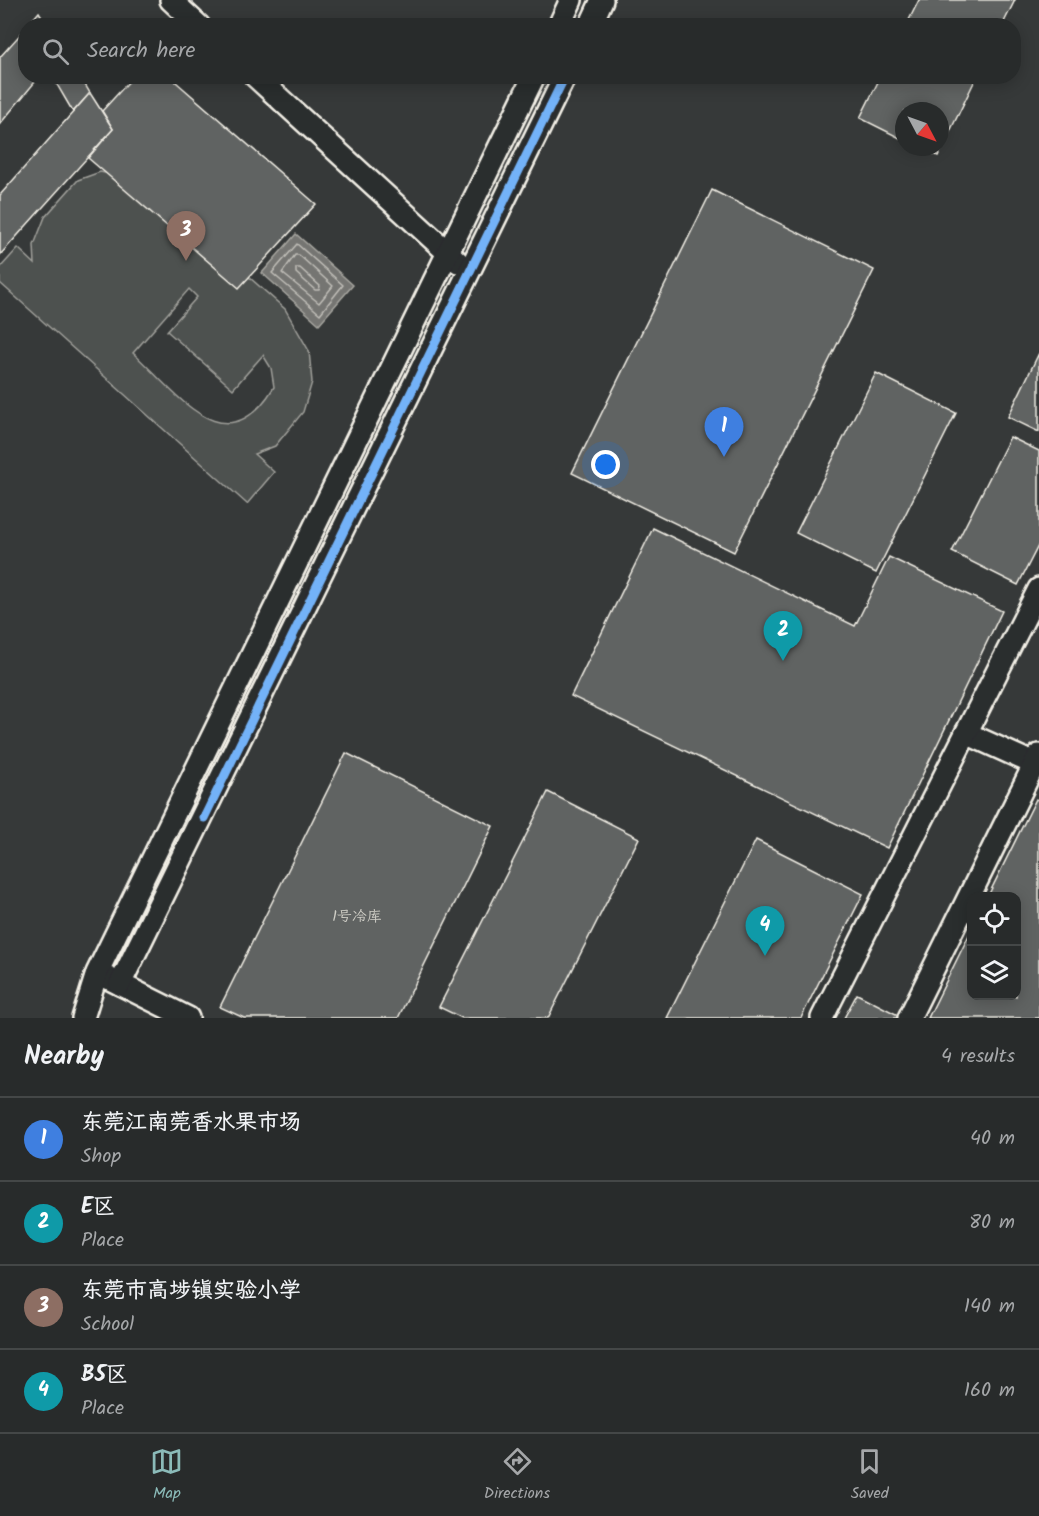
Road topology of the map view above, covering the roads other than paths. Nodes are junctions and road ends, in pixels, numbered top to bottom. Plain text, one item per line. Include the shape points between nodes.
1 (171, 0) edge
2 (571, 0) edge
3 (602, 0) edge
4 (190, 18) edge
5 (563, 18) edge
6 (594, 18) edge
7 (264, 84) edge
8 (530, 84) edge
9 (561, 84) edge
10 (448, 253) junction
11 (470, 272) junction
12 (1039, 589) edge
13 (966, 733) junction
14 (1037, 762) edge
15 (97, 973) junction
16 (120, 984) junction
17 (83, 1018) edge
18 (188, 1018) edge
19 (822, 1018) edge
20 (909, 1018) edge

1 - 4 street
2 - 5 street
3 - 6 street
7 - 10 street
8 - 10 street
9 - 11 street
10 - 11 street
10 - 15 street
11 - 16 street
12 - 13 street
13 - 14 street
13 - 19 street
14 - 20 street
15 - 16 street
15 - 17 street
16 - 18 street

